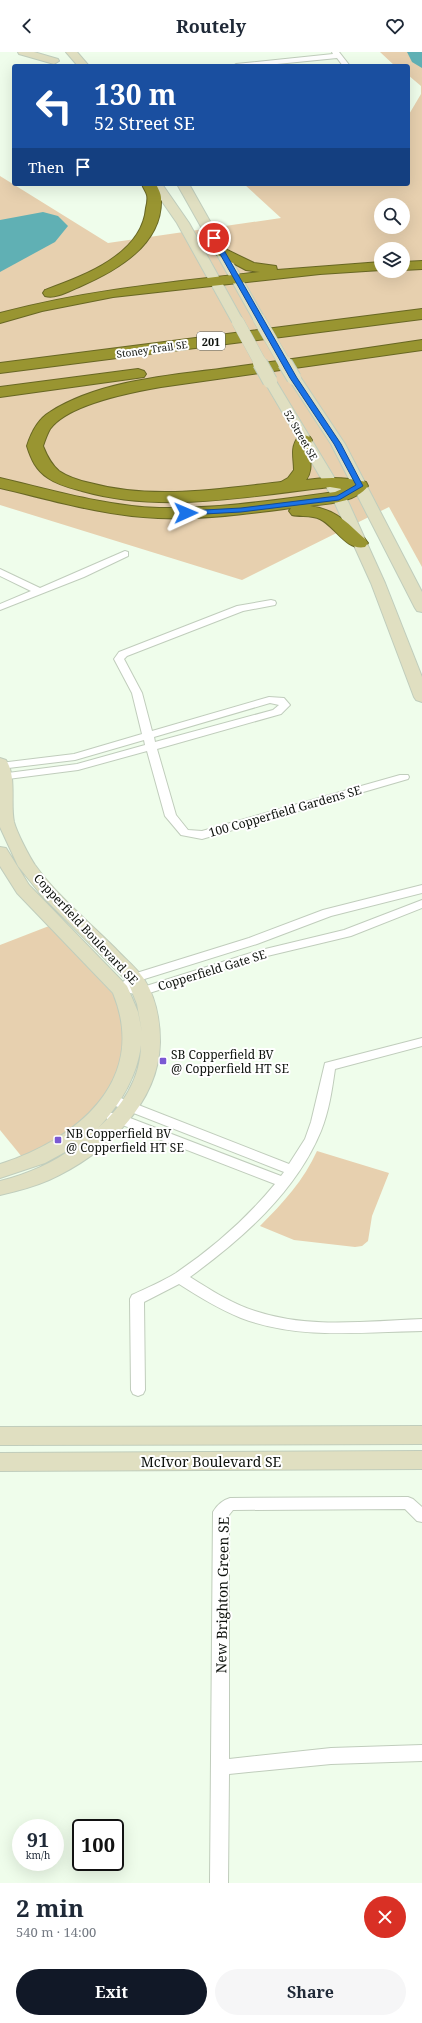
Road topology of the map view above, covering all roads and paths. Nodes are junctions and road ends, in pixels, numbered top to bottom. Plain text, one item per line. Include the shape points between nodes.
1 (23, 52) edge
2 (47, 52) edge
3 (72, 52) edge
4 (86, 52) edge
5 (336, 54) edge
6 (56, 64) edge
7 (82, 64) edge
8 (84, 64) edge
9 (253, 64) edge
10 (346, 64) edge
11 (149, 186) edge
12 (157, 186) edge
13 (184, 186) edge
14 (221, 251) junction
15 (422, 265) edge
16 (374, 266) edge
17 (410, 266) edge
18 (320, 270) junction
19 (238, 279) junction
20 (216, 281) junction
21 (0, 309) edge
22 (422, 314) edge
23 (0, 318) edge
24 (422, 338) edge
25 (422, 345) edge
26 (0, 368) edge
27 (0, 392) edge
28 (304, 440) junction
29 (330, 482) junction
30 (0, 483) edge
31 (360, 486) junction
32 (284, 488) junction
33 (339, 498) junction
34 (241, 510) junction
35 (360, 543) junction
36 (125, 554) dead end
37 (0, 572) edge
38 (39, 591) junction
39 (271, 603) dead end
40 (0, 607) edge
41 (422, 608) edge
42 (422, 698) edge
43 (149, 736) junction
44 (152, 748) junction
45 (1, 770) edge
46 (404, 777) dead end
47 (0, 852) edge
48 (35, 889) junction
49 (422, 889) edge
50 (422, 904) edge
51 (133, 986) junction
52 (422, 1042) edge
53 (108, 1106) junction
54 (126, 1113) junction
55 (213, 1138) junction
56 (204, 1150) junction
57 (292, 1170) junction
58 (0, 1171) edge
59 (284, 1182) junction
60 (0, 1188) edge
61 (180, 1277) junction
62 (422, 1325) edge
63 (138, 1390) dead end
64 (0, 1436) edge
65 (422, 1436) edge
66 (422, 1460) edge
67 (0, 1462) edge
68 (422, 1516) edge
69 (422, 1753) edge
70 (221, 1767) junction
71 (219, 1883) edge

1 - 6 main road
2 - 6 main road
3 - 7 main road
4 - 8 main road
5 - 9 street
5 - 10 street
11 - 21 highway via 154,197 153,217 144,236 132,250 97,274 70,286
12 - 20 main road, 52 Street SE via 183,223
13 - 14 main road, 52 Street SE
14 - 18 highway via 251,267
14 - 19 main road, 52 Street SE
15 - 17 highway
16 - 18 highway
18 - 19 highway
19 - 20 highway
19 - 31 main road, 52 Street SE, bridge via 294,378 338,444
20 - 23 highway via 79,298
20 - 28 main road, 52 Street SE, bridge
22 - 26 highway, Stoney Trail SE / 201
24 - 27 highway, Stoney Trail SE / 201
25 - 32 highway via 184,379 116,392 81,402 55,416 40,430 35,446 41,462 54,475 103,492 151,497 204,496
28 - 29 main road, 52 Street SE
28 - 32 highway via 300,447 303,472
29 - 31 highway
29 - 32 highway
29 - 33 main road, 52 Street SE
30 - 34 highway via 124,510 193,513
31 - 33 highway
31 - 41 main road, 52 Street SE
33 - 34 highway
33 - 35 main road, 52 Street SE
34 - 35 highway via 319,512 330,516
35 - 42 main road, 52 Street SE
36 - 38 street via 81,576
37 - 38 street
38 - 40 street
39 - 43 street, 100 Copperfield Gardens SE via 241,608 122,654 120,658 137,693
43 - 44 street, 100 Copperfield Gardens SE
43 - 44 street via 269,700 280,700 285,705 278,712
43 - 45 street via 75,756
44 - 45 street via 78,767
44 - 46 street, 100 Copperfield Gardens SE via 171,816 185,833 202,835
45 - 48 main road, Copperfield Boulevard SE via 6,822
47 - 48 main road, Copperfield Boulevard SE
48 - 51 main road, Copperfield Boulevard SE
49 - 51 street, Copperfield Gate SE via 326,913
50 - 51 street, Copperfield Gate SE via 347,933
51 - 53 main road, Copperfield Boulevard SE via 127,1002 134,1043 128,1066
51 - 54 main road, Copperfield Boulevard SE via 149,1011 152,1044 150,1064
52 - 57 street via 329,1066 323,1105 311,1139
53 - 54 street
53 - 58 main road, Copperfield Boulevard SE via 68,1143 24,1164
54 - 55 street
54 - 56 street
54 - 60 main road, Copperfield Boulevard SE via 79,1155 39,1177
55 - 56 street
55 - 57 street
56 - 59 street
57 - 59 street
59 - 61 street via 267,1203 221,1247
61 - 62 street via 210,1297 256,1317 295,1325 331,1328
61 - 63 street via 137,1299
64 - 65 main road, McIvor Boulevard SE
66 - 67 main road, McIvor Boulevard SE
68 - 70 street, New Brighton Green SE via 408,1503 230,1504 221,1512
69 - 70 street via 331,1756
70 - 71 street, New Brighton Green SE

